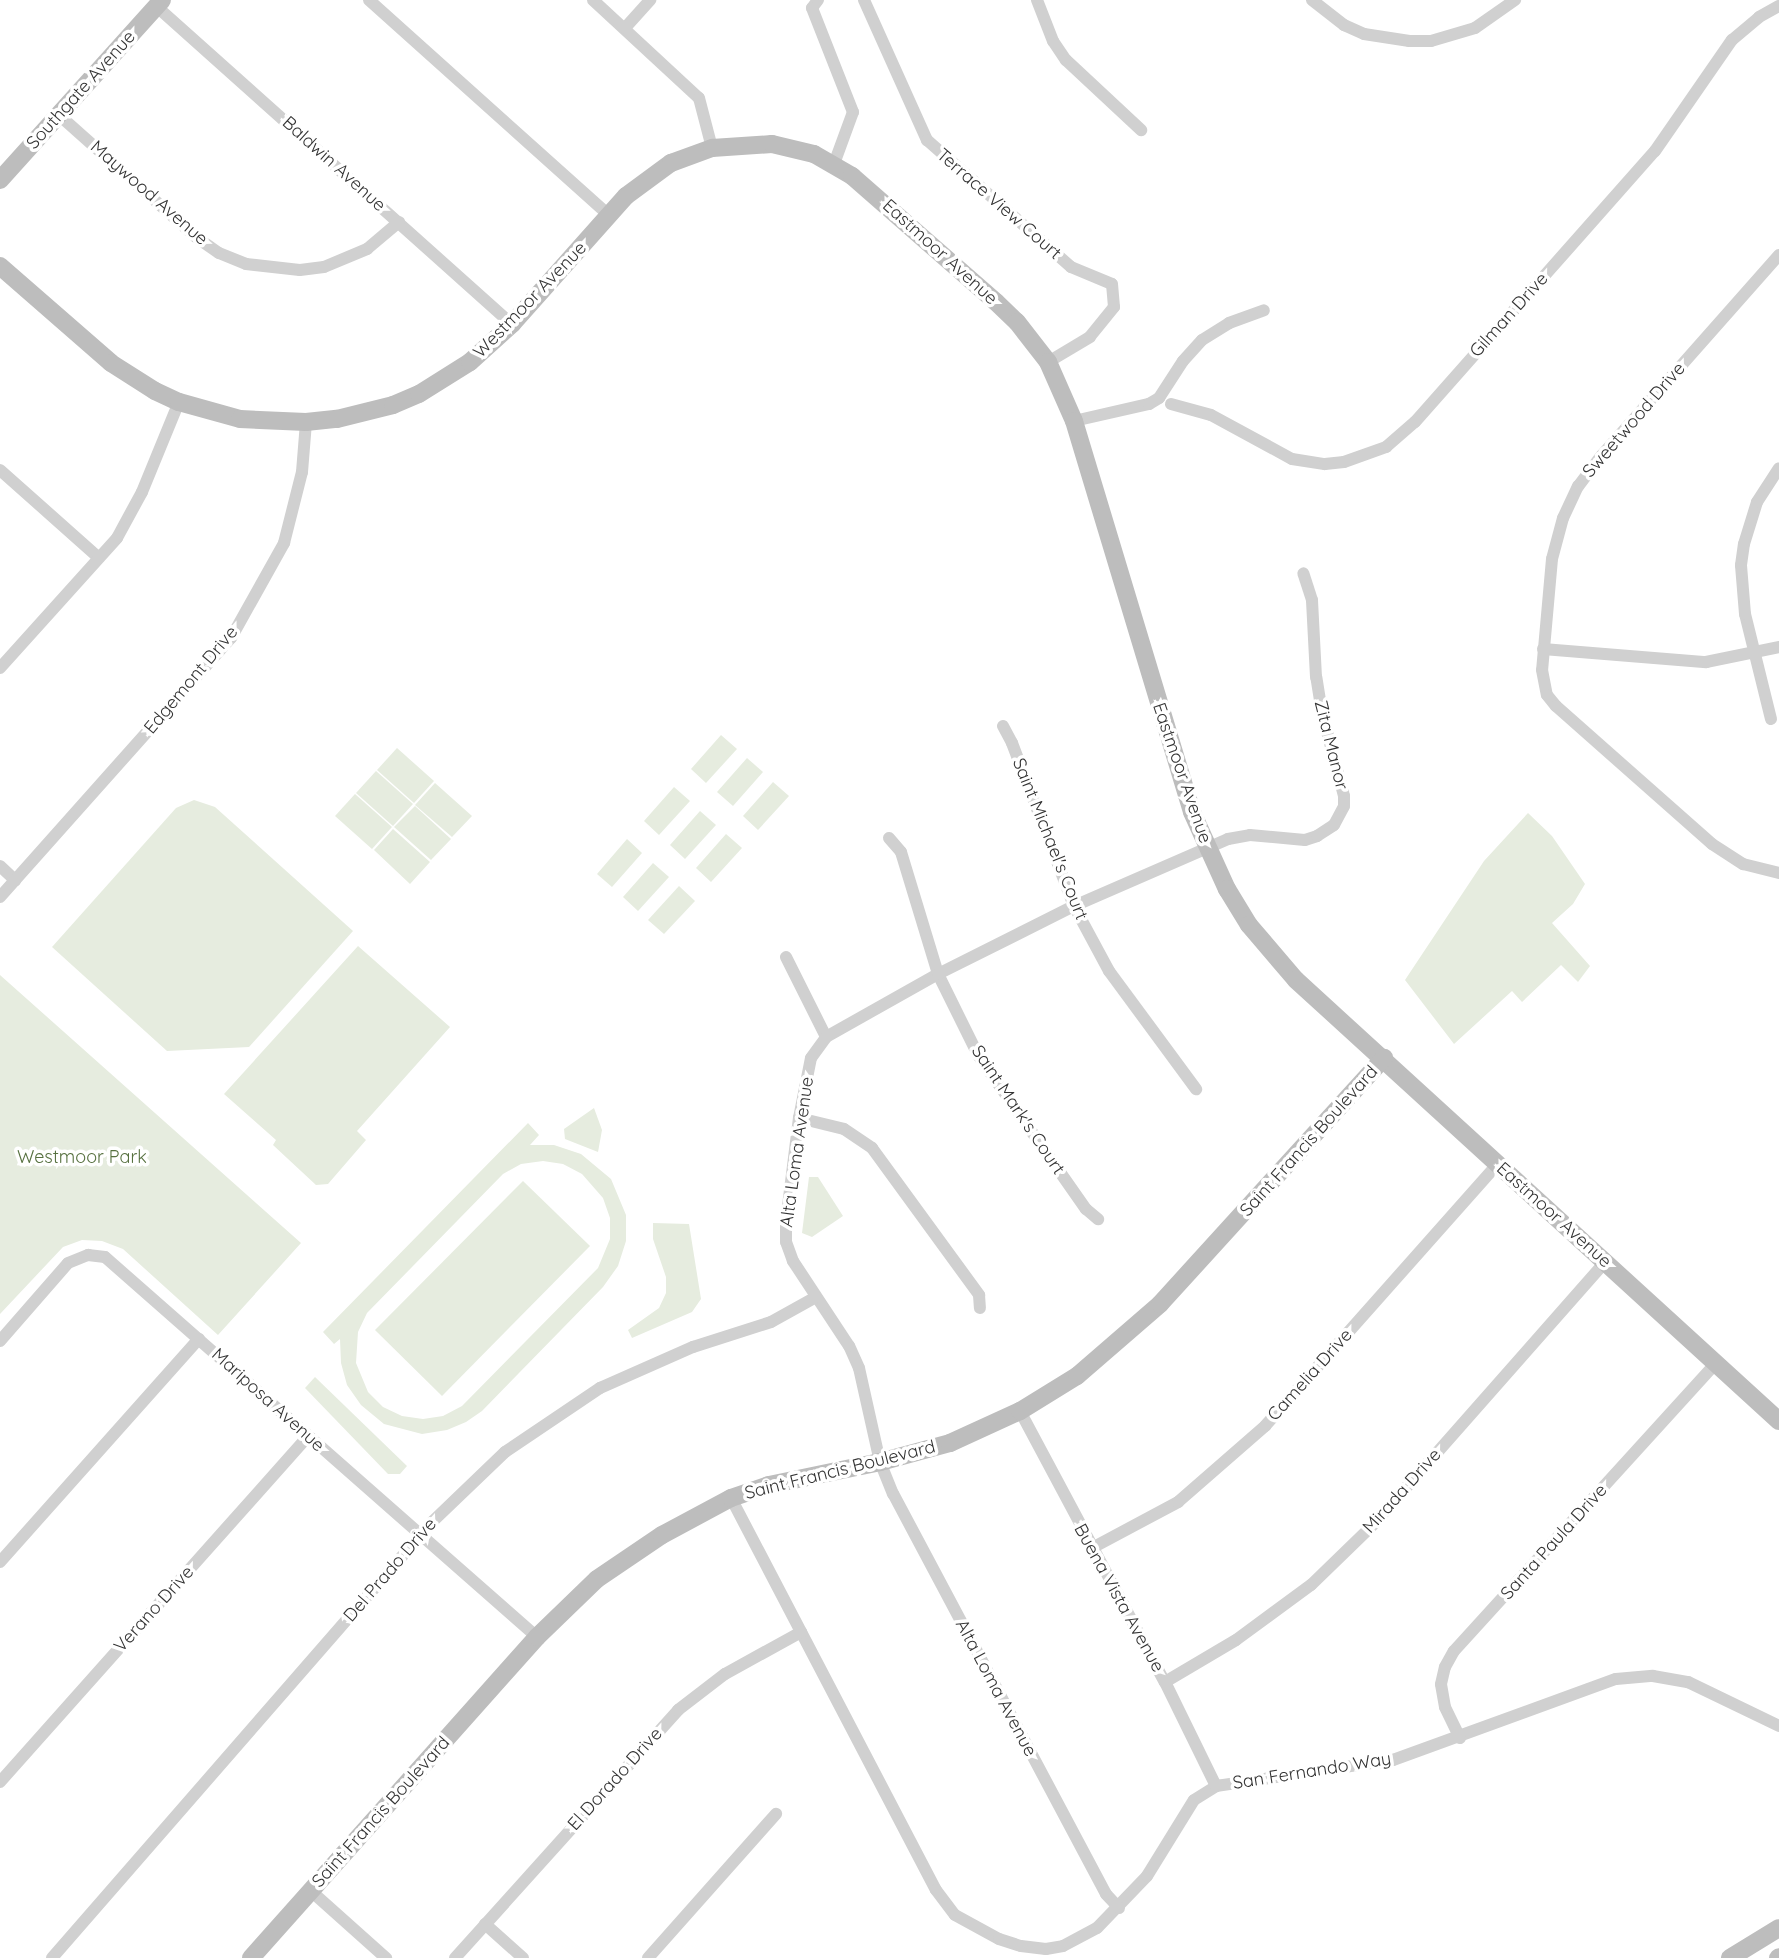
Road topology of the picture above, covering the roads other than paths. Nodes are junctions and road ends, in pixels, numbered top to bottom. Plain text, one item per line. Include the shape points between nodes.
1 (369, 0) edge
2 (593, 0) edge
3 (650, 0) edge
4 (818, 0) edge
5 (864, 0) edge
6 (1037, 0) edge
7 (1312, 0) edge
8 (1515, 0) edge
9 (159, 3) edge
10 (1779, 6) edge
11 (625, 28) junction
12 (59, 115) junction
13 (1141, 130) dead end
14 (712, 148) junction
15 (834, 164) junction
16 (0, 180) edge
17 (609, 215) junction
18 (399, 222) junction
19 (1779, 255) edge
20 (0, 266) edge
21 (1265, 310) dead end
22 (512, 324) junction
23 (1048, 362) junction
24 (1165, 401) junction
25 (179, 402) junction
26 (1074, 421) junction
27 (306, 422) junction
28 (1779, 468) edge
29 (0, 470) edge
30 (99, 558) junction
31 (1303, 573) dead end
32 (1779, 647) edge
33 (1544, 649) junction
34 (1755, 653) junction
35 (0, 667) edge
36 (1770, 719) dead end
37 (1003, 726) dead end
38 (889, 838) dead end
39 (1206, 847) junction
40 (0, 866) edge
41 (1779, 873) edge
42 (15, 880) junction
43 (0, 897) edge
44 (1074, 906) junction
45 (786, 957) dead end
46 (938, 974) junction
47 (826, 1037) junction
48 (1384, 1058) junction
49 (1196, 1089) dead end
50 (799, 1118) junction
51 (1498, 1164) junction
52 (1098, 1219) dead end
53 (1605, 1262) junction
54 (816, 1297) junction
55 (980, 1308) dead end
56 (199, 1339) junction
57 (0, 1341) edge
58 (1716, 1363) junction
59 (1020, 1411) junction
60 (1779, 1421) edge
61 (308, 1436) junction
62 (880, 1462) junction
63 (731, 1498) junction
64 (421, 1535) junction
65 (1092, 1548) junction
66 (0, 1562) edge
67 (800, 1632) junction
68 (537, 1637) junction
69 (1165, 1682) junction
70 (1779, 1726) edge
71 (1460, 1738) junction
72 (0, 1782) edge
73 (1216, 1786) junction
74 (776, 1814) dead end
75 (311, 1891) junction
76 (1119, 1908) junction
77 (485, 1924) junction
78 (1779, 1928) edge
79 (52, 1958) edge
80 (251, 1958) edge
81 (386, 1958) edge
82 (455, 1958) edge
83 (523, 1958) edge
84 (648, 1958) edge
85 (1730, 1958) edge

1 - 17 street
2 - 11 street
3 - 11 street
4 - 15 street via 812,8 853,112
5 - 23 street, Terrace View Court via 927,140 1071,267 1112,284 1114,307 1090,337
6 - 13 street via 1066,60
7 - 8 street via 1364,34 1420,41 1475,28
9 - 12 street, Southgate Avenue
9 - 18 street, Baldwin Avenue
10 - 24 street, Gilman Drive via 1732,40 1661,144 1415,422 1386,447 1344,462 1292,459 1211,415
11 - 14 street via 699,98
12 - 16 street, Southgate Avenue
12 - 18 street, Maywood Avenue via 196,237 246,264 286,270 324,267 368,249
14 - 15 street, Eastmoor Avenue via 772,144
14 - 17 street, Westmoor Avenue via 655,172
15 - 23 street, Eastmoor Avenue via 869,188 996,302
17 - 22 street, Westmoor Avenue
18 - 22 street, Baldwin Avenue
19 - 33 street, Sweetwood Drive via 1578,486 1557,537
20 - 25 street, Westmoor Avenue via 111,363
21 - 24 street via 1229,323 1202,340 1183,361
22 - 27 street, Westmoor Avenue via 470,362 419,394 366,413
23 - 26 street, Eastmoor Avenue
24 - 26 street
25 - 27 street, Westmoor Avenue via 240,419
25 - 30 street via 131,515
26 - 39 street, Eastmoor Avenue via 1178,773
27 - 42 street, Edgemont Drive via 302,472 284,543 231,638
28 - 34 street via 1757,502 1744,544 1742,588
29 - 30 street
30 - 35 street
31 - 39 street, Zita Manor via 1312,600 1315,677 1344,796 1340,816 1327,831 1305,840 1251,835
32 - 34 street
33 - 34 street via 1683,662 1729,660
33 - 41 street, Sweetwood Drive via 1542,683 1556,706 1719,850 1743,864
34 - 36 street
37 - 44 street, Saint Michael's Court
38 - 46 street, Saint Mark's Court via 901,852
39 - 44 street, Alta Loma Avenue
39 - 48 street, Eastmoor Avenue via 1227,889 1273,956
40 - 42 street
42 - 43 street, Edgemont Drive
44 - 46 street, Alta Loma Avenue
44 - 49 street, Saint Michael's Court via 1109,971
45 - 47 street
46 - 47 street, Alta Loma Avenue
46 - 52 street, Saint Mark's Court via 978,1055 1086,1209
47 - 50 street, Alta Loma Avenue via 810,1058
48 - 51 street, Eastmoor Avenue
48 - 59 street, Saint Francis Boulevard via 1134,1330 1077,1376
50 - 54 street, Alta Loma Avenue via 786,1242
50 - 55 street via 844,1129 872,1148 979,1295
51 - 53 street, Eastmoor Avenue
51 - 65 street, Camelia Drive via 1265,1426 1178,1502
53 - 58 street, Eastmoor Avenue
53 - 69 street, Mirada Drive via 1374,1523 1311,1585 1236,1640
54 - 62 street, Alta Loma Avenue via 859,1368
54 - 64 street, Del Prado Drive via 771,1322 693,1347 592,1393 505,1452
56 - 57 street, Mariposa Avenue via 110,1260 88,1255 63,1268
56 - 61 street, Mariposa Avenue
56 - 66 street
58 - 60 street, Eastmoor Avenue
58 - 71 street, Santa Paula Drive via 1454,1651 1441,1684 1445,1707
59 - 62 street, Saint Francis Boulevard via 950,1443
59 - 65 street, Buena Vista Avenue
61 - 64 street, Mariposa Avenue
61 - 72 street, Verano Drive
62 - 63 street, Saint Francis Boulevard via 809,1475
62 - 76 street, Alta Loma Avenue via 1106,1894
63 - 67 street, San Fernando Way
63 - 68 street, Saint Francis Boulevard via 626,1556
64 - 68 street, Mariposa Avenue
64 - 79 street, Del Prado Drive
65 - 69 street, Buena Vista Avenue
67 - 76 street, San Fernando Way via 936,1890 955,1915 1009,1943 1046,1949 1080,1939
67 - 77 street, El Dorado Drive via 725,1674 678,1710
68 - 75 street, Saint Francis Boulevard
69 - 73 street, Buena Vista Avenue
70 - 71 street, San Fernando Way via 1688,1682 1653,1676 1616,1679
71 - 73 street, San Fernando Way via 1393,1760
73 - 76 street, San Fernando Way via 1194,1800 1147,1876
74 - 84 street
75 - 80 street, Saint Francis Boulevard
75 - 81 street
77 - 82 street, El Dorado Drive
77 - 83 street
78 - 85 street

